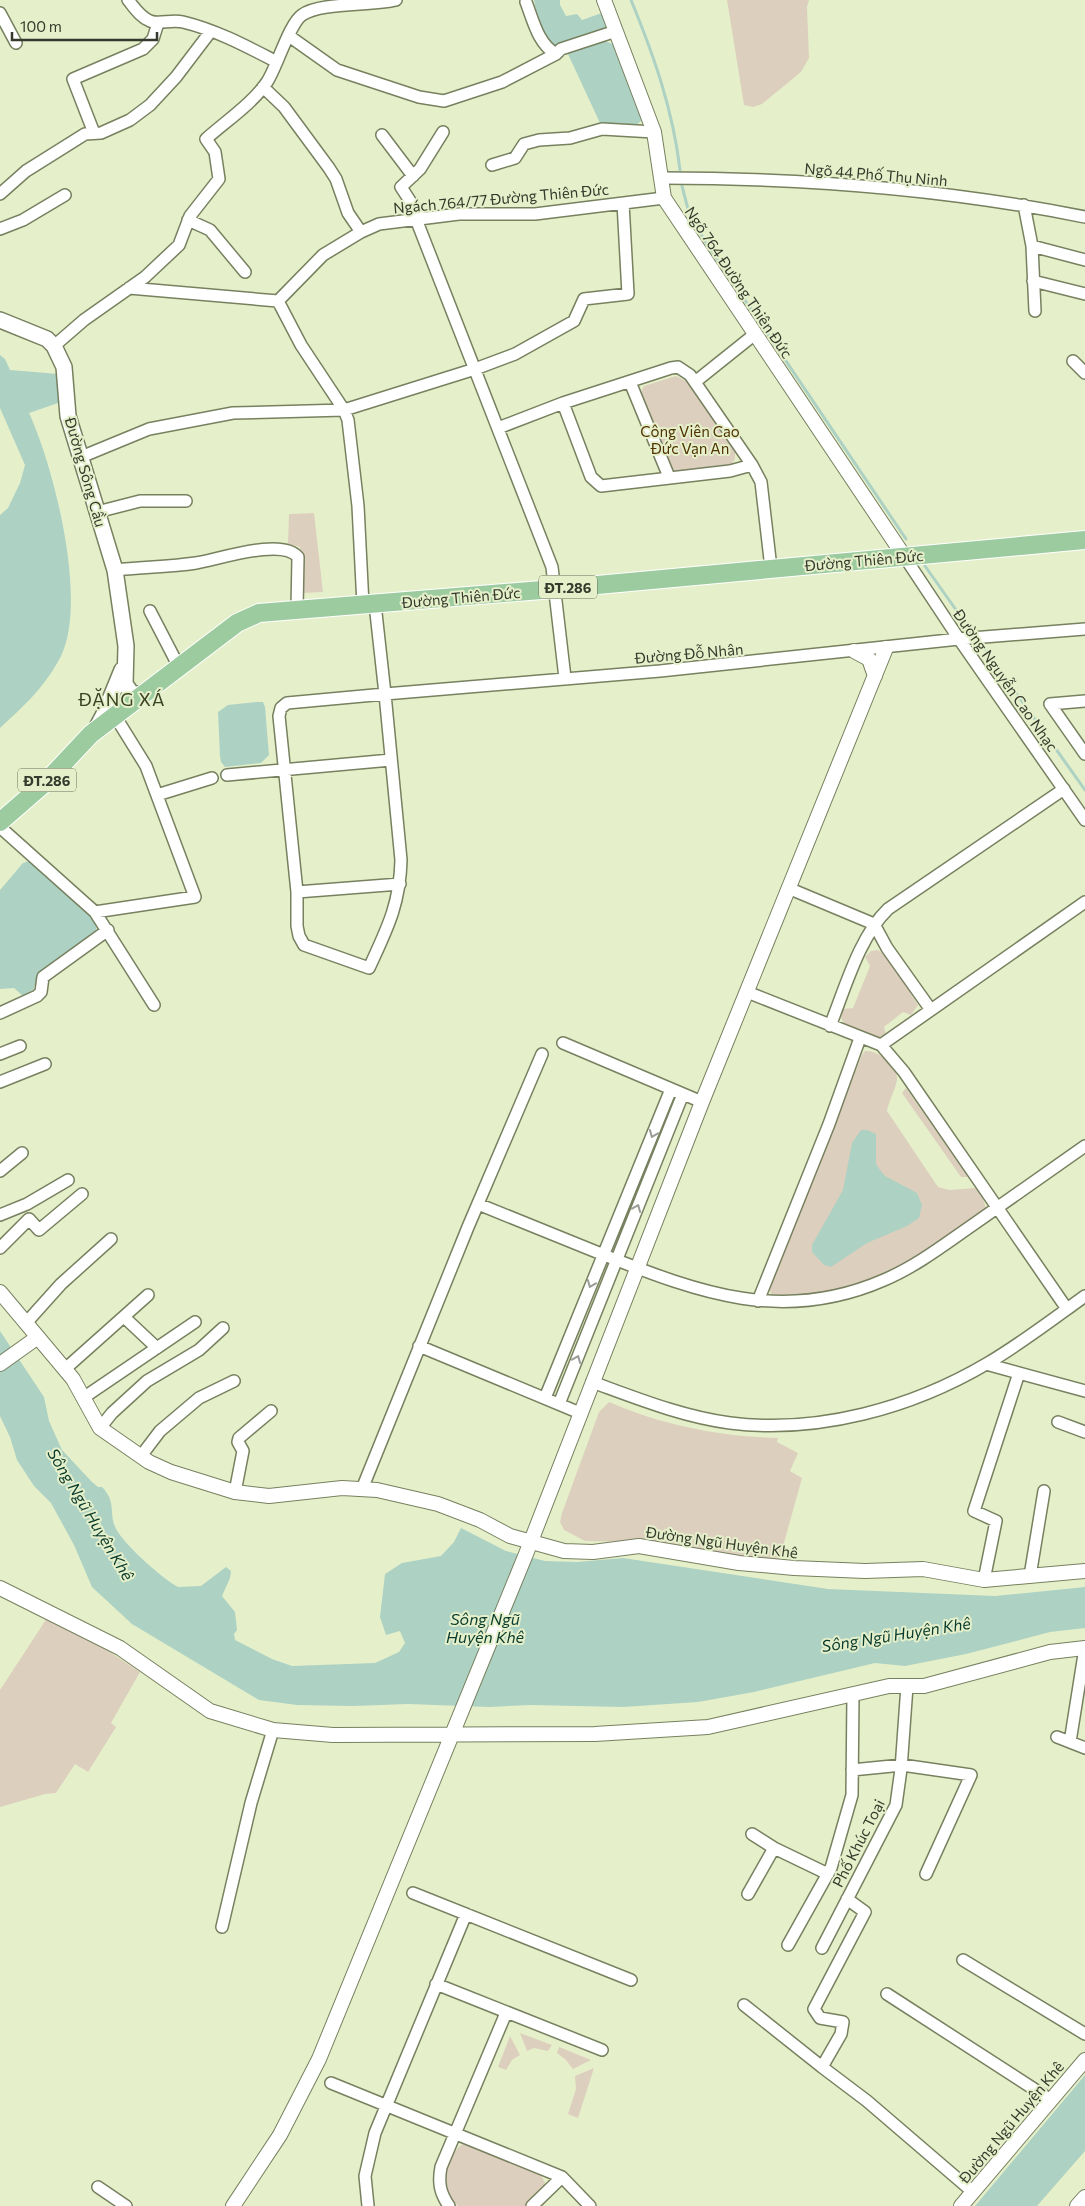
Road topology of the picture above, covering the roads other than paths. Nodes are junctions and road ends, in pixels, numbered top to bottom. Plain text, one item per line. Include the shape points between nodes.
1 (128, 0) edge
2 (396, 0) edge
3 (604, 0) edge
4 (526, 2) dead end
5 (0, 12) edge
6 (158, 23) junction
7 (211, 31) junction
8 (616, 31) junction
9 (289, 36) junction
10 (16, 43) dead end
11 (556, 54) junction
12 (275, 61) junction
13 (263, 87) junction
14 (443, 132) dead end
15 (654, 132) junction
16 (94, 133) junction
17 (382, 136) dead end
18 (492, 165) dead end
19 (414, 176) junction
20 (662, 178) junction
21 (0, 194) edge
22 (66, 195) dead end
23 (664, 198) junction
24 (623, 203) junction
25 (1024, 205) junction
26 (1085, 217) edge
27 (419, 219) junction
28 (188, 220) junction
29 (0, 228) edge
30 (361, 232) junction
31 (1032, 246) junction
32 (1085, 260) edge
33 (245, 272) dead end
34 (1033, 281) junction
35 (129, 288) junction
36 (1085, 294) edge
37 (278, 301) junction
38 (1035, 311) dead end
39 (0, 320) edge
40 (755, 334) junction
41 (54, 346) junction
42 (1073, 361) dead end
43 (475, 369) junction
44 (1085, 373) edge
45 (630, 382) junction
46 (695, 382) junction
47 (563, 403) junction
48 (344, 410) junction
49 (498, 428) junction
50 (81, 457) junction
51 (752, 465) junction
52 (670, 477) junction
53 (186, 501) dead end
54 (97, 512) junction
55 (1085, 540) edge
56 (904, 556) junction
57 (771, 568) junction
58 (115, 570) junction
59 (554, 589) junction
60 (369, 604) junction
61 (297, 608) junction
62 (150, 611) dead end
63 (1085, 629) edge
64 (959, 639) junction
65 (886, 648) junction
66 (854, 652) junction
67 (125, 659) junction
68 (179, 667) junction
69 (875, 676) junction
70 (564, 678) junction
71 (144, 694) junction
72 (386, 694) junction
73 (1085, 701) edge
74 (1052, 707) junction
75 (1085, 708) edge
76 (115, 716) junction
77 (91, 734) junction
78 (1085, 754) edge
79 (391, 760) junction
80 (284, 768) junction
81 (227, 775) dead end
82 (212, 778) dead end
83 (1064, 790) junction
84 (157, 795) junction
85 (1085, 820) edge
86 (0, 822) edge
87 (0, 826) edge
88 (400, 884) junction
89 (788, 888) junction
90 (297, 892) junction
91 (1085, 902) edge
92 (95, 912) junction
93 (874, 924) junction
94 (108, 930) junction
95 (747, 992) junction
96 (154, 1005) dead end
97 (931, 1010) junction
98 (0, 1013) edge
99 (830, 1026) junction
100 (860, 1038) junction
101 (563, 1043) dead end
102 (881, 1045) junction
103 (20, 1046) dead end
104 (0, 1054) edge
105 (542, 1054) dead end
106 (45, 1064) dead end
107 (0, 1082) edge
108 (671, 1089) junction
109 (683, 1094) junction
110 (702, 1102) junction
111 (1085, 1146) edge
112 (22, 1153) dead end
113 (0, 1171) edge
114 (68, 1180) dead end
115 (82, 1194) dead end
116 (478, 1204) junction
117 (996, 1208) junction
118 (0, 1215) edge
119 (111, 1239) dead end
120 (0, 1248) edge
121 (603, 1254) junction
122 (617, 1260) junction
123 (636, 1268) junction
124 (0, 1292) edge
125 (148, 1296) dead end
126 (1085, 1296) edge
127 (758, 1301) junction
128 (1067, 1309) junction
129 (124, 1317) junction
130 (196, 1322) dead end
131 (26, 1323) junction
132 (223, 1328) dead end
133 (34, 1340) junction
134 (419, 1346) junction
135 (157, 1348) junction
136 (0, 1364) edge
137 (986, 1364) junction
138 (64, 1369) junction
139 (1019, 1373) junction
140 (234, 1381) dead end
141 (592, 1382) junction
142 (1085, 1391) edge
143 (83, 1398) junction
144 (545, 1398) junction
145 (559, 1404) junction
146 (271, 1411) dead end
147 (580, 1413) junction
148 (1058, 1422) dead end
149 (100, 1428) junction
150 (1085, 1432) edge
151 (141, 1456) junction
152 (362, 1489) junction
153 (1044, 1491) dead end
154 (235, 1492) junction
155 (528, 1548) junction
156 (1085, 1571) edge
157 (1030, 1576) junction
158 (984, 1580) junction
159 (0, 1588) edge
160 (1085, 1648) edge
161 (907, 1686) junction
162 (853, 1694) junction
163 (273, 1730) junction
164 (453, 1733) junction
165 (1058, 1737) dead end
166 (1070, 1742) junction
167 (1085, 1748) edge
168 (902, 1765) junction
169 (852, 1770) junction
170 (752, 1834) dead end
171 (774, 1848) junction
172 (828, 1874) junction
173 (926, 1874) dead end
174 (413, 1893) dead end
175 (748, 1894) dead end
176 (847, 1898) junction
177 (466, 1914) junction
178 (222, 1926) dead end
179 (788, 1945) dead end
180 (822, 1948) dead end
181 (963, 1960) dead end
182 (631, 1980) dead end
183 (436, 1984) junction
184 (887, 1994) dead end
185 (744, 2005) dead end
186 (506, 2012) junction
187 (1085, 2034) edge
188 (602, 2050) dead end
189 (1085, 2060) edge
190 (822, 2067) junction
191 (330, 2083) dead end
192 (1050, 2100) junction
193 (385, 2106) junction
194 (455, 2134) junction
195 (562, 2177) junction
196 (98, 2187) dead end
197 (973, 2192) junction
198 (1085, 2197) edge
199 (126, 2206) edge
200 (232, 2206) edge
201 (368, 2206) edge
202 (449, 2206) edge
203 (532, 2206) edge
204 (590, 2206) edge
205 (961, 2206) edge
206 (1077, 2206) edge

1 - 6 street via 143,18
2 - 9 street via 313,10 302,15
3 - 8 street, Ngõ 764 Đường Thiên Đức
4 - 11 street via 541,39
5 - 10 street
6 - 7 street via 173,19
6 - 16 street via 153,39 143,49 73,79
7 - 12 street
7 - 16 street via 150,105 130,120
8 - 11 street via 561,49
8 - 15 street, Ngõ 764 Đường Thiên Đức
9 - 11 street via 337,70 419,97 444,101 502,82
9 - 12 street
12 - 13 street
13 - 28 street via 206,139 215,152 219,179
13 - 30 street via 284,107 330,168 348,213
14 - 19 street
15 - 18 street via 602,129 570,138 539,140 524,144 515,158
15 - 20 street, Ngõ 764 Đường Thiên Đức
16 - 21 street via 85,134 26,171
17 - 19 street
19 - 27 street via 401,187
20 - 23 street, Ngõ 764 Đường Thiên Đức
20 - 25 street, Ngõ 44 Phố Thụ Ninh via 867,186
22 - 29 street via 23,220
23 - 24 street, Ngách 764/77 Đường Thiên Đức
23 - 40 street, Ngõ 764 Đường Thiên Đức
24 - 27 street, Ngách 764/77 Đường Thiên Đức via 535,214 459,214
24 - 43 street via 628,294 584,299 574,321 515,354
25 - 26 street, Ngõ 44 Phố Thụ Ninh
25 - 31 street
27 - 30 street, Ngách 764/77 Đường Thiên Đức via 379,224
27 - 43 street
28 - 33 street via 210,230
28 - 35 street via 178,245
30 - 37 street, Ngách 764/77 Đường Thiên Đức via 323,256
31 - 32 street
31 - 34 street
34 - 36 street
34 - 38 street
35 - 37 street
35 - 41 street
37 - 48 street via 301,345
39 - 41 main road via 41,336
40 - 46 street
40 - 56 street, Ngõ 764 Đường Thiên Đức
41 - 50 main road, Đường Sông Cầu via 64,367 68,416
42 - 44 street
43 - 48 street
43 - 49 street
45 - 46 street via 678,367
45 - 47 street
45 - 52 street
46 - 51 street
47 - 49 street
47 - 52 street via 596,483 606,486
48 - 50 street via 233,413 149,429
48 - 60 street via 348,420
49 - 59 street via 552,567
50 - 54 main road, Đường Sông Cầu
51 - 52 street via 730,471
51 - 57 street via 764,495
53 - 54 street via 140,501
54 - 58 main road, Đường Sông Cầu
55 - 56 main road, Đường Thiên Đức / ĐT.286
56 - 57 main road, Đường Thiên Đức / ĐT.286
56 - 64 street, Đường Nguyễn Cao Nhạc
57 - 59 main road, Đường Thiên Đức / ĐT.286
58 - 61 street via 197,563 237,552 289,551 298,557
58 - 67 main road, Đường Sông Cầu
59 - 60 main road, Đường Thiên Đức / ĐT.286
59 - 70 street
60 - 61 main road, Đường Thiên Đức / ĐT.286
60 - 72 street
61 - 68 main road, Đường Thiên Đức / ĐT.286 via 258,613 243,619
62 - 68 street
63 - 64 street, Đường Đỗ Nhân
64 - 65 street, Đường Đỗ Nhân
64 - 83 street, Đường Nguyễn Cao Nhạc
65 - 66 street, Đường Đỗ Nhân
65 - 69 street
66 - 69 street via 869,659
66 - 70 street, Đường Đỗ Nhân
67 - 71 main road, Đường Sông Cầu via 126,687 134,695
67 - 77 main road, Đường Sông Cầu via 104,714
68 - 71 main road, Đường Thiên Đức / ĐT.286
69 - 89 street
70 - 72 street, Đường Đỗ Nhân
71 - 76 main road, Đường Thiên Đức / ĐT.286
72 - 79 street
72 - 80 street, Đường Đỗ Nhân via 283,704 279,716
73 - 74 street
74 - 75 street
74 - 78 street
76 - 77 main road, Đường Thiên Đức / ĐT.286
76 - 84 street via 146,766
77 - 86 main road, Đường Thiên Đức / ĐT.286 via 46,782
79 - 80 street
79 - 88 street via 401,860
80 - 81 street
80 - 90 street
82 - 84 street
83 - 85 street, Đường Nguyễn Cao Nhạc
83 - 93 street via 888,909
84 - 92 street via 195,896
87 - 92 street
88 - 90 street
88 - 90 street via 393,915 370,968 304,945 297,926
89 - 93 street
89 - 95 street
91 - 97 street
92 - 94 street
93 - 97 street
93 - 99 street
94 - 96 street
94 - 98 street via 43,977 41,992 37,996
95 - 99 street
95 - 110 street
97 - 102 street
99 - 100 street
100 - 102 street
100 - 127 street
101 - 108 street
102 - 117 street
103 - 104 street
105 - 116 street
106 - 107 street
108 - 109 street
108 -> 121 street
109 - 110 street
122 -> 109 street
110 - 123 street
111 - 117 street
112 - 113 street
114 - 118 street via 27,1204
115 - 120 street via 38,1230 29,1219
116 - 121 street
116 - 134 street
117 - 127 street via 926,1258 879,1282 836,1296
117 - 128 street
119 - 131 street via 61,1284
121 - 122 street
121 -> 144 street
122 - 123 street
145 -> 122 street
123 - 127 street via 723,1297
123 - 141 street
124 - 131 street, Đường Ngũ Huyện Khê
125 - 129 street
126 - 128 street
128 - 137 street
129 - 135 street
129 - 138 street
130 - 135 street
131 - 133 street, Đường Ngũ Huyện Khê
132 - 149 street via 198,1350 147,1381
133 - 136 street
133 - 138 street, Đường Ngũ Huyện Khê
134 - 144 street
134 - 152 street
135 - 143 street
137 - 139 street
137 - 141 street via 897,1405 794,1424 752,1425 715,1420
138 - 143 street, Đường Ngũ Huyện Khê
139 - 142 street
139 - 158 street via 974,1511 996,1521
140 - 151 street via 199,1398 160,1431
141 - 147 street
143 - 149 street, Đường Ngũ Huyện Khê
144 - 145 street
145 - 147 street
146 - 154 street via 238,1441 243,1451
147 - 155 street
148 - 150 street
149 - 151 street, Đường Ngũ Huyện Khê
151 - 154 street, Đường Ngũ Huyện Khê via 171,1472
152 - 154 street, Đường Ngũ Huyện Khê via 342,1488 270,1496
152 - 155 street, Đường Ngũ Huyện Khê via 438,1504
153 - 157 street
155 - 158 street, Đường Ngũ Huyện Khê via 593,1552 639,1546 794,1568 923,1569
155 - 164 street
156 - 157 street, Đường Ngũ Huyện Khê
157 - 158 street, Đường Ngũ Huyện Khê
159 - 163 street via 120,1648 210,1711
160 - 161 street via 1050,1652 924,1686
160 - 166 street
161 - 162 street via 889,1686
161 - 168 street, Phố Khúc Toại
162 - 164 street via 708,1727 595,1734
162 - 169 street
163 - 164 street via 333,1734
163 - 178 street via 251,1803
164 - 200 street via 310,2080 265,2159
165 - 166 street
166 - 167 street
168 - 169 street
168 - 173 street via 971,1775
168 - 176 street, Phố Khúc Toại via 896,1805
169 - 172 street via 852,1795
170 - 171 street
171 - 172 street
171 - 175 street
172 - 179 street
174 - 177 street
176 - 180 street, Phố Khúc Toại
176 - 190 street via 865,1912 814,2009 820,2018 843,2022 841,2034
177 - 182 street
177 - 183 street
181 - 187 street
183 - 186 street
183 - 193 street
184 - 192 street
185 - 190 street
186 - 188 street
186 - 194 street
189 - 192 street, Đường Ngũ Huyện Khê
190 - 197 street via 867,2101
191 - 193 street
192 - 197 street, Đường Ngũ Huyện Khê
193 - 194 street
193 - 201 street via 365,2176
194 - 195 street
194 - 202 street via 441,2167 439,2181
195 - 203 street
195 - 204 street
196 - 199 street
197 - 205 street, Đường Ngũ Huyện Khê
198 - 206 street

